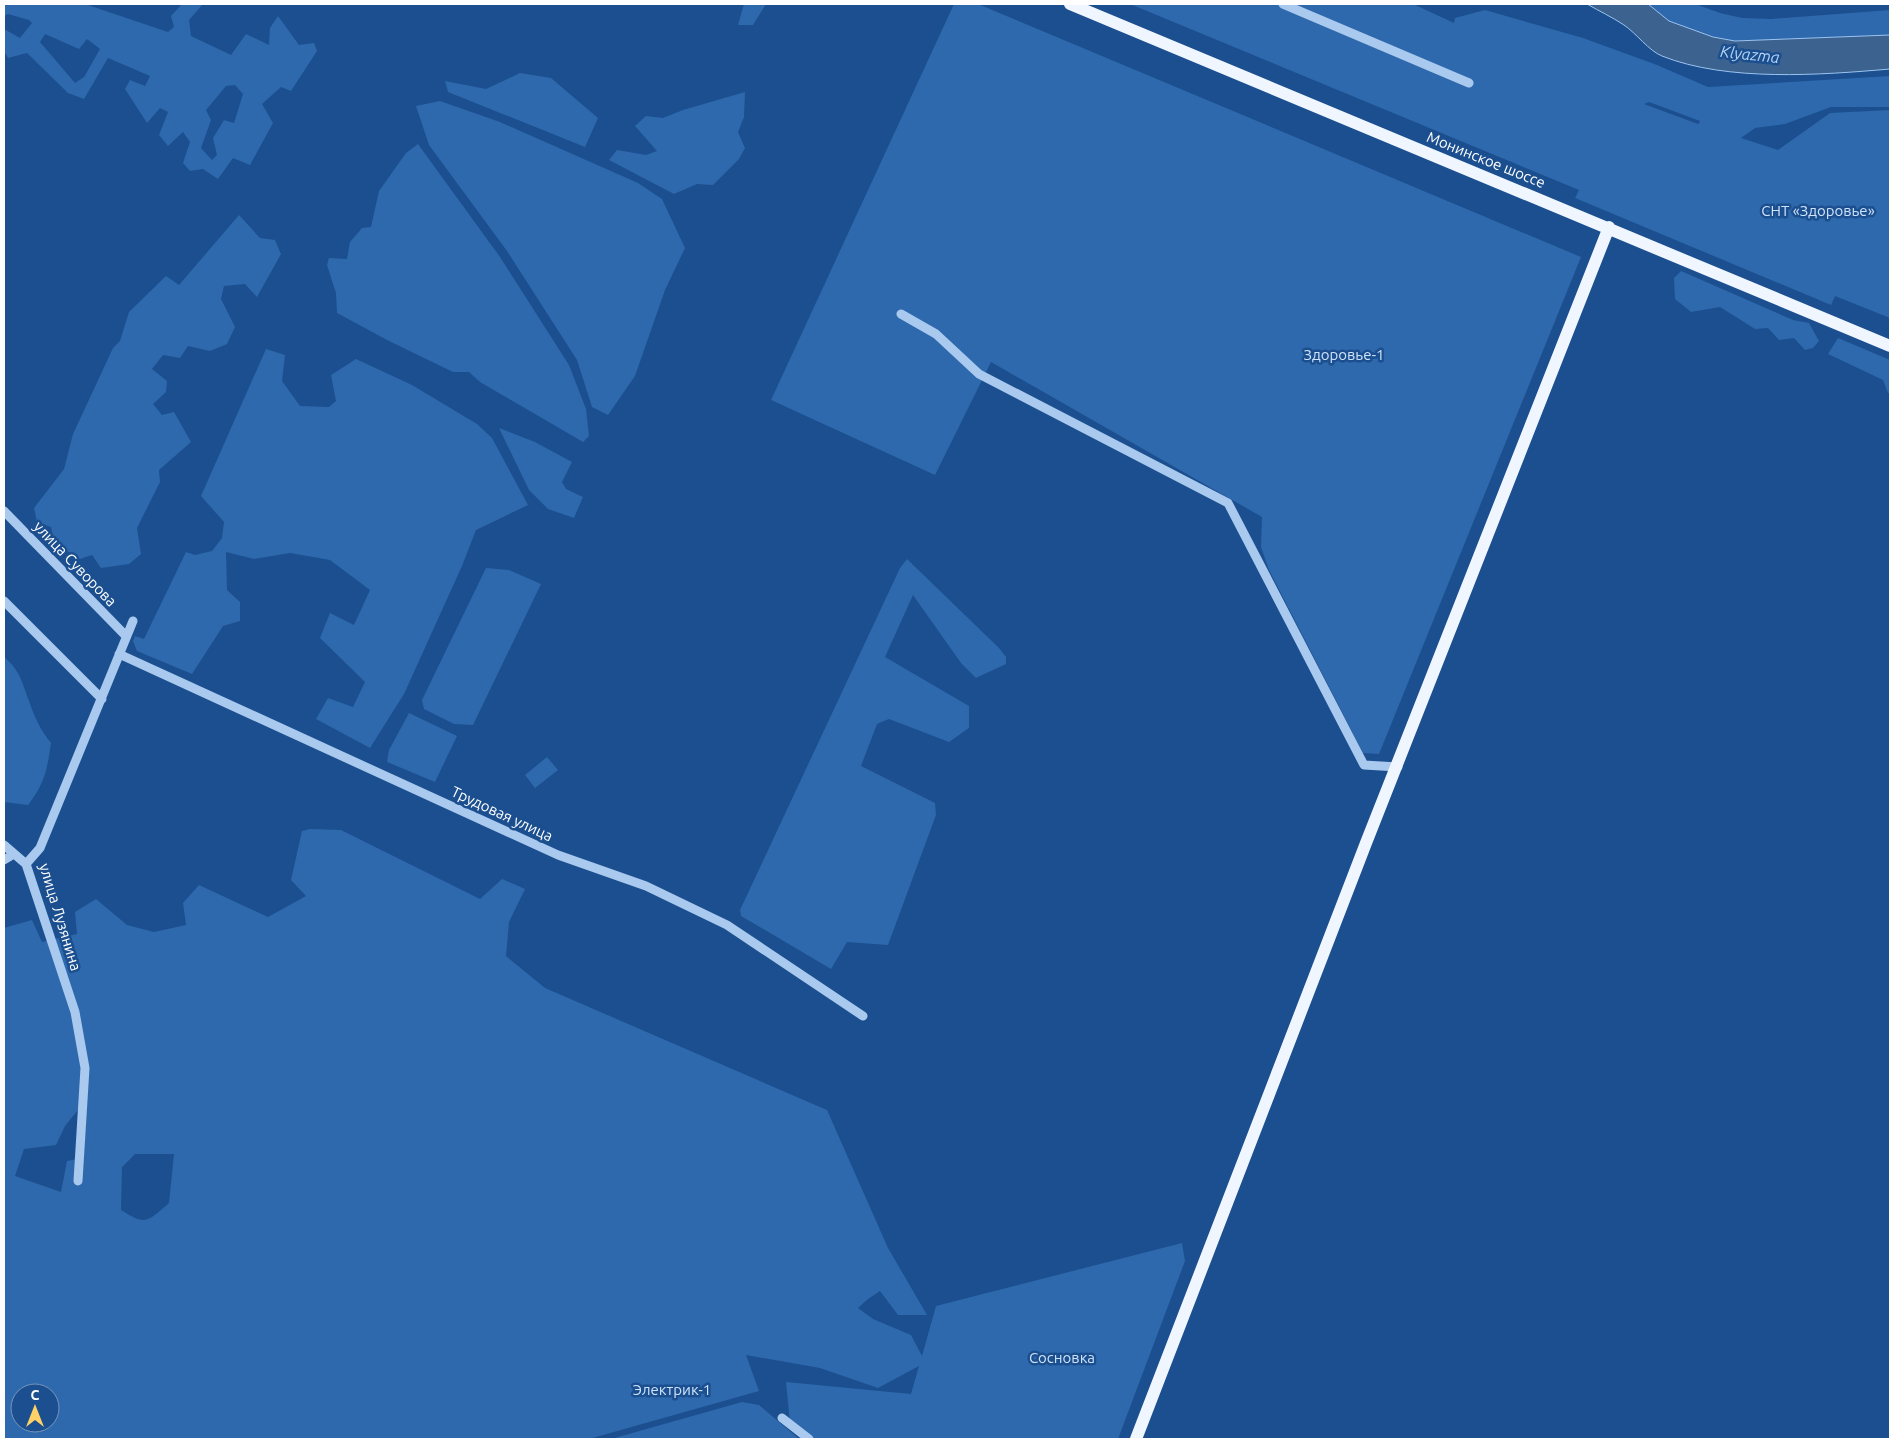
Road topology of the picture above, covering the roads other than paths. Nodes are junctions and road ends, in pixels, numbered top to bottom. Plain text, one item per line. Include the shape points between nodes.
1 (1070, 4) edge
2 (1284, 4) edge
3 (1469, 83) dead end
4 (1609, 227) junction
5 (901, 314) dead end
6 (1890, 346) edge
7 (4, 511) edge
8 (4, 601) edge
9 (133, 621) dead end
10 (126, 636) junction
11 (119, 654) junction
12 (102, 699) junction
13 (1398, 767) junction
14 (4, 845) edge
15 (14, 854) junction
16 (4, 860) edge
17 (26, 864) junction
18 (863, 1016) dead end
19 (78, 1181) dead end
20 (782, 1418) dead end
21 (809, 1439) edge
22 (1136, 1439) edge

1 - 4 main road, Монинское шоссе
2 - 3 street
4 - 6 main road, Монинское шоссе
4 - 13 main road
5 - 13 street via 936,334 979,374 1228,503 1364,765
7 - 10 street, улица Суворова
8 - 12 street
9 - 10 street, улица Лузянина
10 - 11 street, улица Лузянина
11 - 12 street, улица Лузянина
11 - 18 street, Трудовая улица via 558,855 646,886 720,922
12 - 17 street, улица Лузянина via 40,848
13 - 22 main road
14 - 15 street
15 - 16 street
15 - 17 street
17 - 19 street, улица Лузянина via 74,1012 85,1068
20 - 21 street

